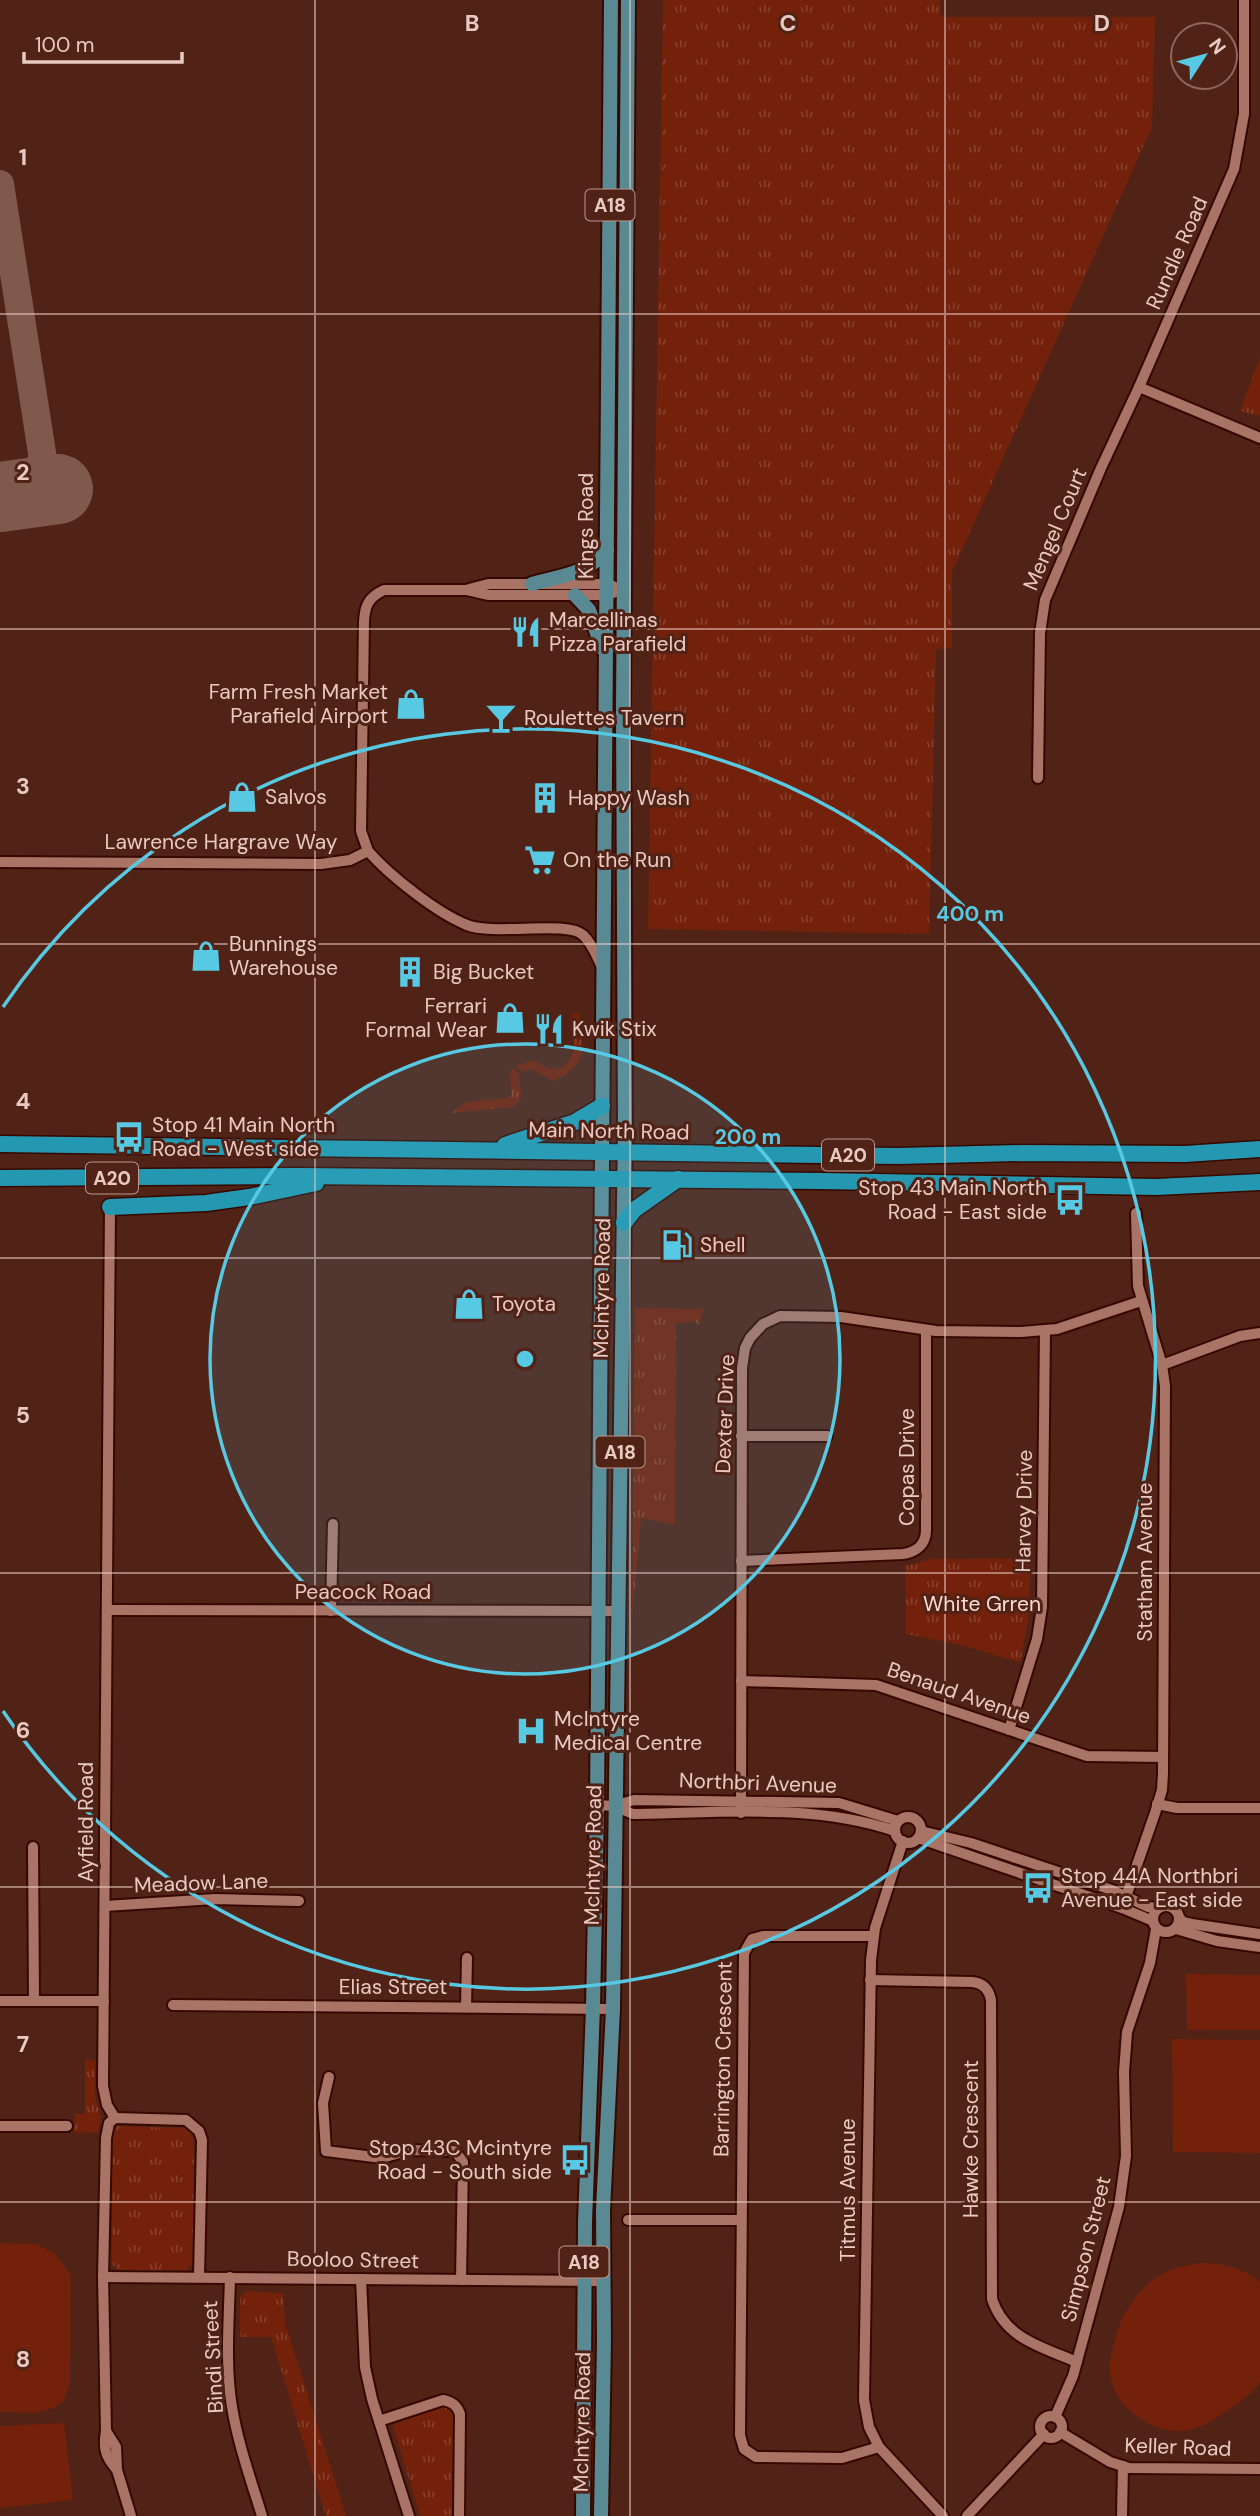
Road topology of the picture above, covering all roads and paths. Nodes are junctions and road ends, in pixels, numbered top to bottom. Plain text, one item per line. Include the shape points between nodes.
1 (611, 0) edge
2 (628, 0) edge
3 (1244, 0) edge
4 (1139, 387) junction
5 (1260, 438) edge
6 (607, 550) junction
7 (532, 584) junction
8 (607, 589) junction
9 (624, 589) junction
10 (467, 590) junction
11 (575, 595) junction
12 (606, 666) junction
13 (1038, 778) dead end
14 (368, 851) junction
15 (0, 863) edge
16 (603, 970) junction
17 (602, 1106) junction
18 (0, 1144) edge
19 (1260, 1149) edge
20 (493, 1150) junction
21 (602, 1153) junction
22 (624, 1153) junction
23 (346, 1177) junction
24 (0, 1178) edge
25 (601, 1179) junction
26 (624, 1179) junction
27 (678, 1179) junction
28 (1260, 1182) edge
29 (110, 1207) joint
30 (1136, 1213) dead end
31 (624, 1223) junction
32 (1141, 1301) junction
33 (926, 1329) junction
34 (1045, 1330) junction
35 (1260, 1333) edge
36 (622, 1356) junction
37 (1162, 1365) junction
38 (599, 1398) junction
39 (741, 1436) junction
40 (827, 1436) dead end
41 (334, 1524) dead end
42 (741, 1561) junction
43 (107, 1610) junction
44 (331, 1611) junction
45 (598, 1611) junction
46 (618, 1611) junction
47 (741, 1681) junction
48 (1009, 1730) junction
49 (1163, 1756) junction
50 (740, 1800) junction
51 (1157, 1804) junction
52 (597, 1805) junction
53 (614, 1806) junction
54 (1260, 1808) edge
55 (741, 1813) junction
56 (897, 1826) junction
57 (919, 1834) junction
58 (904, 1842) junction
59 (33, 1847) dead end
60 (1126, 1896) junction
61 (299, 1901) dead end
62 (105, 1906) junction
63 (1122, 1908) junction
64 (1159, 1908) junction
65 (1179, 1917) junction
66 (1163, 1928) junction
67 (1260, 1934) edge
68 (873, 1936) junction
69 (1260, 1947) edge
70 (467, 1958) dead end
71 (870, 1980) junction
72 (0, 2001) edge
73 (34, 2001) junction
74 (104, 2001) junction
75 (173, 2005) dead end
76 (466, 2007) junction
77 (593, 2007) junction
78 (613, 2009) junction
79 (329, 2077) dead end
80 (115, 2118) junction
81 (0, 2126) edge
82 (67, 2126) dead end
83 (628, 2220) dead end
84 (741, 2220) junction
85 (103, 2277) junction
86 (199, 2277) junction
87 (229, 2277) junction
88 (361, 2279) junction
89 (461, 2280) junction
90 (584, 2280) junction
91 (603, 2281) junction
92 (1077, 2362) junction
93 (1055, 2417) junction
94 (379, 2421) junction
95 (1060, 2432) junction
96 (1044, 2434) junction
97 (880, 2447) junction
98 (1123, 2466) junction
99 (1260, 2469) edge
100 (131, 2516) edge
101 (262, 2516) edge
102 (409, 2516) edge
103 (459, 2516) edge
104 (583, 2516) edge
105 (601, 2516) edge
106 (943, 2516) edge
107 (967, 2516) edge
108 (1122, 2516) edge

1 - 6 main road, Kings Road / A18
2 - 9 main road, Kings Road / A18
3 - 4 street, Rundle Road via 1244,114 1234,169
4 - 5 street
4 - 13 street, Mengel Court via 1045,600 1040,633
6 - 7 main road via 581,571
6 - 8 main road, Kings Road / A18
7 - 8 street
7 - 10 street via 488,584
8 - 9 street
8 - 11 street
8 - 12 main road, Kings Road / A18
9 - 22 main road, Kings Road / A18
10 - 11 street via 489,595
10 - 14 street via 384,590 365,606 361,831
11 - 12 main road via 589,610
12 - 16 main road, Kings Road / A18
14 - 15 street, Lawrence Hargrave Way via 350,860 321,864
14 - 16 street, Lawrence Hargrave Way via 401,881 469,926 568,928 582,933
16 - 17 main road, Kings Road / A18
17 - 20 highway via 575,1122
17 - 21 main road, Kings Road / A18
18 - 20 highway, Main North Road / A20
19 - 22 highway, Main North Road / A20 via 1185,1154 898,1156
20 - 21 highway, Main North Road / A20
21 - 22 highway, Main North Road / A20
21 - 25 main road, Kings Road / A18
22 - 26 main road, McIntyre Road / A18
23 - 24 highway, A20
23 - 25 highway, A20
23 - 29 highway via 206,1203
25 - 26 highway, A20
25 - 38 main road, McIntyre Road / A18
26 - 27 highway, A20
26 - 31 main road, McIntyre Road / A18
27 - 28 highway, A20 via 1156,1186
27 - 31 highway via 634,1210
29 - 43 street, Ayfield Road
30 - 32 street, Statham Avenue
31 - 36 main road, McIntyre Road / A18
32 - 34 street, Dexter Drive
32 - 37 street, Statham Avenue
33 - 34 street, Dexter Drive
33 - 39 street, Dexter Drive via 841,1317 789,1315 771,1320 750,1338 743,1358
33 - 42 street, Copas Drive via 924,1542 903,1554
34 - 48 street, Harvey Drive via 1042,1607 1035,1647
35 - 37 street
36 - 38 main road via 612,1395
36 - 46 main road, McIntyre Road / A18
37 - 49 street, Statham Avenue
38 - 45 main road, McIntyre Road / A18
39 - 40 street
39 - 42 street, Dexter Drive
41 - 44 street
42 - 47 street, Dexter Drive
43 - 44 street, Peacock Road
43 - 62 street, Ayfield Road
44 - 45 street, Peacock Road
45 - 46 street, Peacock Road
45 - 52 main road, McIntyre Road / A18
46 - 53 main road, McIntyre Road / A18
47 - 48 street, Benaud Avenue via 876,1685
47 - 50 street, Dexter Drive
48 - 49 street, Benaud Avenue via 1087,1756
49 - 51 street, Statham Avenue
50 - 53 street, Northbri Avenue via 634,1800
50 - 55 street, Dexter Drive
50 - 56 street, Northbri Avenue via 839,1802
51 - 54 street
51 - 60 street, Statham Avenue
52 - 53 street, Northbri Avenue
52 - 77 main road, McIntyre Road / A18
53 - 55 street, Northbri Avenue via 634,1814
53 - 78 main road, McIntyre Road / A18
55 - 56 street, Northbri Avenue via 806,1813
56 - 57 street via 905,1817 913,1818 919,1823
56 - 58 street
57 - 58 street
57 - 60 street via 971,1843
57 - 63 street
58 - 68 street, Titmus Avenue
59 - 73 street
60 - 63 street, Statham Avenue
60 - 64 street
61 - 62 street, Meadow Lane via 215,1899
62 - 74 street, Ayfield Road
63 - 66 street
64 - 65 street via 1172,1907
64 - 66 street via 1153,1915
65 - 66 street
65 - 67 street via 1192,1924
66 - 69 street
66 - 92 street, Simpson Street via 1126,2032 1126,2156 1119,2207
68 - 71 street, Titmus Avenue
68 - 84 street, Barrington Crescent via 763,1936 746,1947
70 - 76 street
71 - 92 street, Hawke Crescent via 972,1982 988,1990 992,2299 1013,2333
71 - 97 street, Titmus Avenue via 864,2400 869,2427
72 - 73 street
73 - 74 street
74 - 80 street, Ayfield Road via 104,2096
75 - 76 street, Elias Street
76 - 77 street, Elias Street
77 - 78 street, Elias Street
77 - 90 main road, McIntyre Road / A18
78 - 91 main road, McIntyre Road / A18
79 - 89 street via 323,2103 326,2151 382,2158 410,2150 455,2151 463,2162
80 - 85 street via 106,2138
80 - 86 street via 186,2120 199,2131
81 - 82 street
83 - 84 street
84 - 97 street, Barrington Crescent via 740,2435 744,2449 757,2458 842,2458
85 - 86 street, Booloo Street
85 - 100 street via 104,2452 117,2470
86 - 87 street, Booloo Street
87 - 88 street, Booloo Street
87 - 101 street, Bindi Street via 232,2406
88 - 89 street, Booloo Street
88 - 94 street via 365,2367
89 - 90 street, Booloo Street
90 - 91 street, Booloo Street
90 - 104 main road, McIntyre Road / A18
91 - 105 main road, McIntyre Road / A18
92 - 93 street, Simpson Street
93 - 95 street via 1061,2423
93 - 96 street via 1042,2420
94 - 102 street
94 - 103 street via 443,2400 458,2408
95 - 96 street via 1054,2437
95 - 98 street, Keller Road
96 - 107 street
97 - 106 street, Titmus Avenue
98 - 99 street, Keller Road
98 - 108 street

